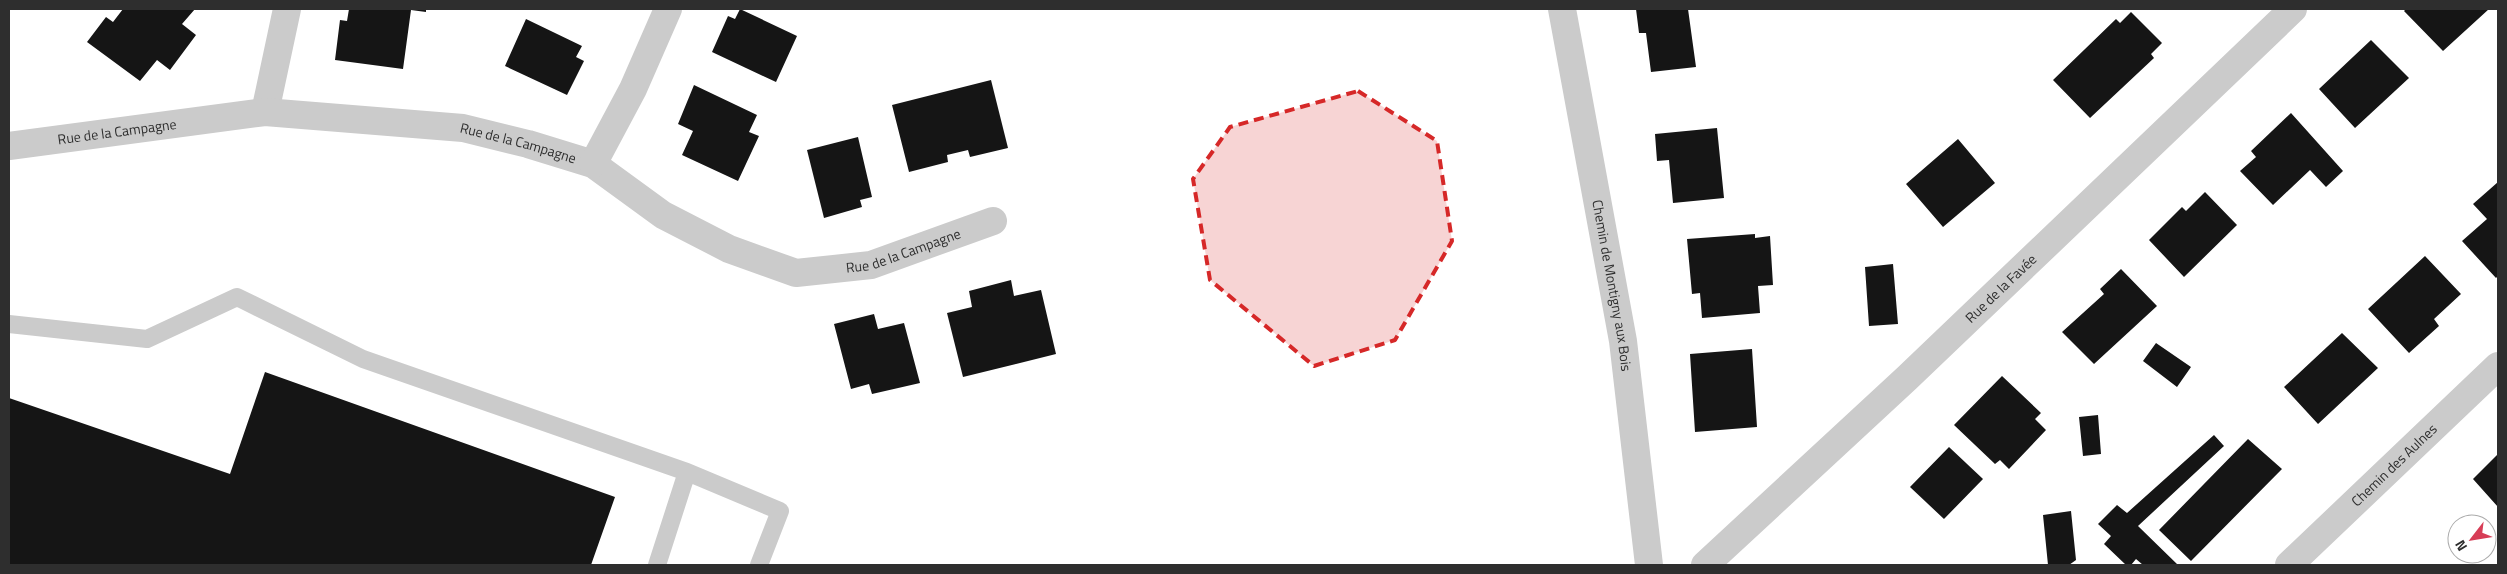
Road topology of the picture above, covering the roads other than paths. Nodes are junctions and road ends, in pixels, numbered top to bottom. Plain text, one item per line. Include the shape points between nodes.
1 (287, 9) edge
2 (668, 9) edge
3 (1562, 9) edge
4 (2293, 9) edge
5 (265, 112) junction
6 (9, 146) edge
7 (593, 164) junction
8 (993, 221) dead end
9 (9, 324) edge
10 (2498, 366) edge
11 (687, 472) junction
12 (656, 565) edge
13 (759, 565) edge
14 (1649, 565) edge
15 (1705, 565) edge
16 (2289, 565) edge

1 - 5 street
2 - 7 street via 633,90
3 - 14 street, Chemin de Montigny aux Bois via 1624,341
4 - 15 street, Rue de la Favée
5 - 6 street, Rue de la Campagne
5 - 7 street, Rue de la Campagne via 463,128
7 - 8 street, Rue de la Campagne via 663,215 729,250 796,273 871,265
9 - 11 lane via 147,339 237,297 363,359
10 - 16 street, Chemin des Aulnes
11 - 12 lane
11 - 13 lane via 780,510

